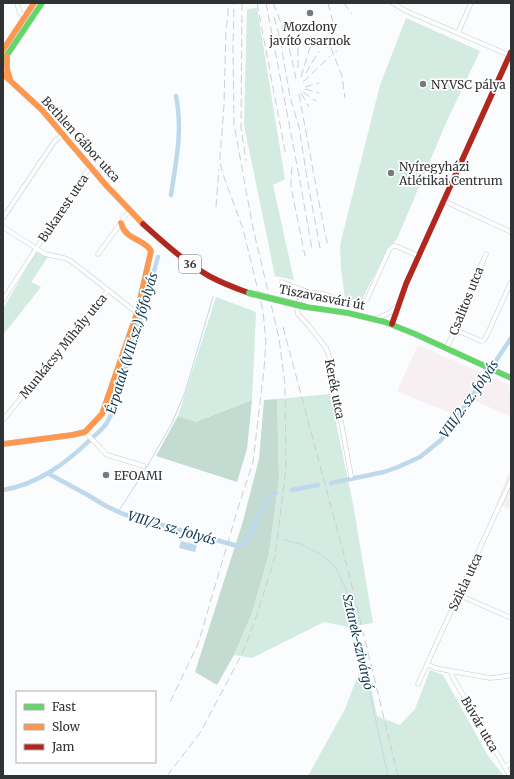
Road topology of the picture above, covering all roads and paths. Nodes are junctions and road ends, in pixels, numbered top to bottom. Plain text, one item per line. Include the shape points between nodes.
1 (17, 3) edge
2 (34, 3) edge
3 (42, 3) edge
4 (392, 3) edge
5 (471, 3) edge
6 (25, 16) junction
7 (458, 33) junction
8 (3, 50) edge
9 (510, 54) edge
10 (5, 58) edge
11 (3, 74) edge
12 (10, 81) junction
13 (3, 82) edge
14 (62, 134) junction
15 (91, 167) junction
16 (444, 201) junction
17 (130, 211) junction
18 (3, 218) edge
19 (140, 221) joint
20 (121, 223) junction
21 (3, 227) edge
22 (511, 232) edge
23 (36, 249) junction
24 (98, 254) dead end
25 (486, 254) dead end
26 (419, 256) junction
27 (282, 282) dead end
28 (511, 282) edge
29 (108, 290) junction
30 (308, 292) junction
31 (3, 300) edge
32 (398, 305) junction
33 (137, 313) junction
34 (376, 319) junction
35 (392, 324) junction
36 (456, 333) junction
37 (446, 348) junction
38 (511, 378) edge
39 (3, 420) edge
40 (85, 432) junction
41 (3, 444) edge
42 (144, 466) dead end
43 (351, 476) dead end
44 (511, 480) edge
45 (458, 595) junction
46 (511, 618) edge
47 (427, 664) junction
48 (451, 671) junction
49 (511, 674) edge
50 (418, 684) dead end
51 (511, 764) edge
52 (505, 767) junction
53 (510, 776) edge

1 - 6 street via 20,12
2 - 6 main road
3 - 10 main road
4 - 7 street
5 - 7 street
6 - 8 main road
7 - 9 street
9 - 16 main road
10 - 12 main road
11 - 12 main road, Bethlen Gábor utca / 36
12 - 13 main road
12 - 14 main road, Bethlen Gábor utca / 36
14 - 15 main road, Bethlen Gábor utca / 36
14 - 18 street
15 - 17 main road, Bethlen Gábor utca / 36
15 - 23 street, Bukarest utca
16 - 22 street
16 - 26 main road
17 - 19 main road, Bethlen Gábor utca / 36
17 - 20 street
19 - 34 main road, Tiszavasvári út / 36, bridge via 170,249 219,281 248,293 283,302
20 - 24 street
20 - 33 main road via 122,227 147,245 151,251
21 - 23 street
23 - 29 street via 45,254 64,258
23 - 31 street, Bukarest utca
25 - 36 street, Csalitos utca via 455,328
26 - 30 street via 393,246 367,299 360,304
26 - 32 main road
27 - 30 street
28 - 36 street via 484,340 461,332
29 - 33 street
29 - 39 street, Munkácsy Mihály utca
30 - 43 street, Kerék utca via 300,299 298,314 326,348 329,356
32 - 34 street via 385,316
32 - 35 main road
33 - 40 main road via 106,405 102,414
34 - 35 main road, Tiszavasvári út / 36
35 - 37 main road, Tiszavasvári út / 36
36 - 37 street, Csalitos utca
37 - 38 main road, Tiszavasvári út / 36
40 - 41 main road
40 - 42 street via 107,455
44 - 45 street, Szikla utca
45 - 46 street
45 - 47 street, Szikla utca
47 - 48 street
47 - 50 street, Szikla utca
48 - 49 street via 490,678
48 - 52 street, Búvár utca
51 - 52 street
52 - 53 street, Búvár utca

